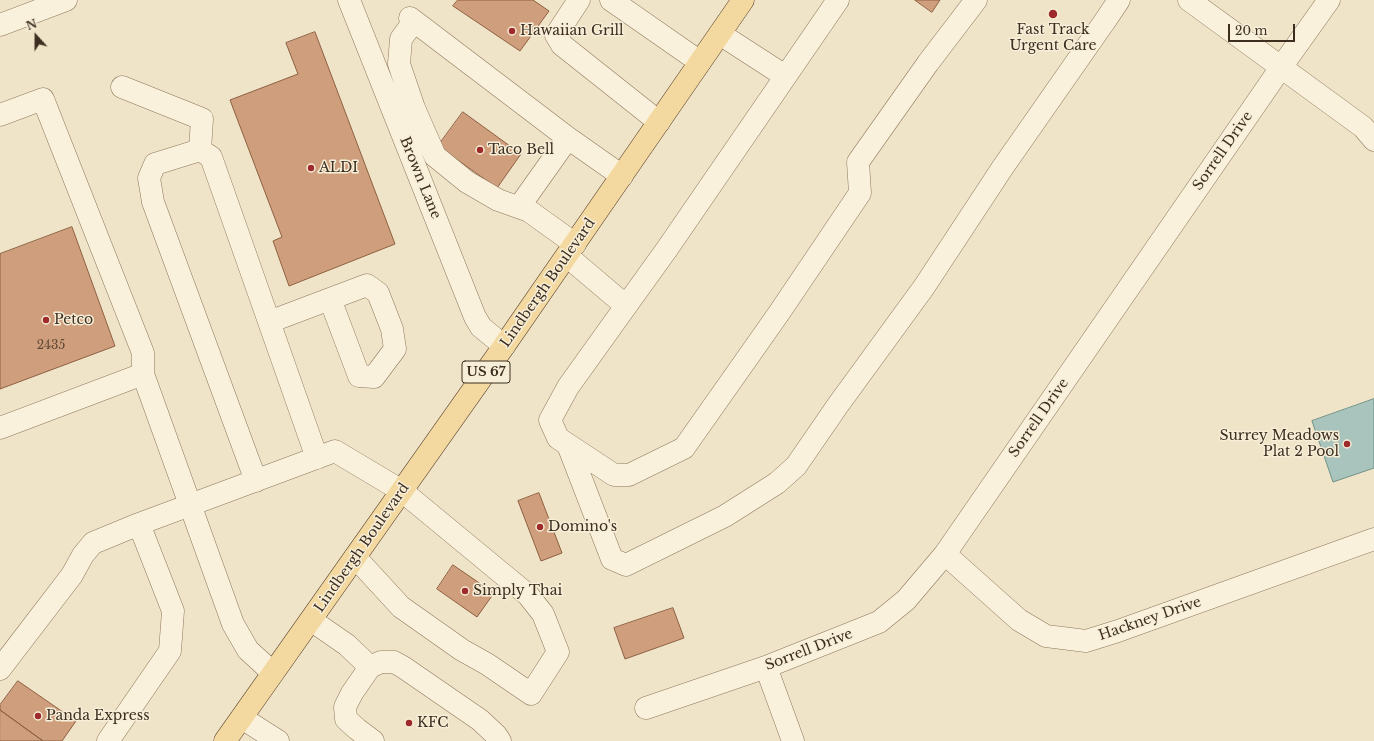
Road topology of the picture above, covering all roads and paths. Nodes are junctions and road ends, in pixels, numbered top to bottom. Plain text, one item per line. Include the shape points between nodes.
1 (66, 0) edge
2 (349, 0) edge
3 (579, 0) edge
4 (611, 0) edge
5 (743, 0) edge
6 (838, 0) edge
7 (976, 0) edge
8 (1119, 0) edge
9 (1190, 0) edge
10 (1329, 0) edge
11 (0, 25) edge
12 (720, 34) junction
13 (700, 62) junction
14 (1282, 66) junction
15 (785, 76) junction
16 (122, 87) dead end
17 (0, 115) edge
18 (659, 122) junction
19 (568, 138) junction
20 (1374, 140) edge
21 (200, 150) junction
22 (622, 176) junction
23 (519, 207) junction
24 (571, 250) junction
25 (330, 299) dead end
26 (626, 306) junction
27 (269, 322) junction
28 (504, 346) junction
29 (143, 374) junction
30 (0, 428) edge
31 (568, 444) junction
32 (317, 458) junction
33 (256, 481) junction
34 (402, 491) junction
35 (191, 505) junction
36 (139, 524) junction
37 (1374, 539) edge
38 (945, 554) junction
39 (355, 557) junction
40 (311, 620) junction
41 (370, 667) junction
42 (766, 667) junction
43 (0, 669) edge
44 (273, 673) junction
45 (646, 708) dead end
46 (242, 718) junction
47 (108, 741) edge
48 (226, 741) edge
49 (278, 741) edge
50 (374, 741) edge
51 (500, 741) edge
52 (793, 741) edge

1 - 11 street
2 - 28 street, Brown Lane via 475,317 481,327
3 - 18 street via 556,35 562,45
4 - 13 street
5 - 12 main road, Lindbergh Boulevard / US 67
6 - 15 street
7 - 31 street via 928,62 858,162 860,193 684,448 629,475 614,475
8 - 31 street via 1003,167 924,287 796,466 777,484 726,516 626,565 612,559
9 - 14 street
10 - 14 street, Sorrell Drive
12 - 13 main road, Lindbergh Boulevard / US 67
12 - 15 street
13 - 18 main road, Lindbergh Boulevard / US 67
14 - 20 street via 1364,127
14 - 38 street, Sorrell Drive
15 - 26 street
16 - 21 street via 202,119
17 - 29 street via 43,99 143,353
18 - 22 main road, Lindbergh Boulevard / US 67
19 - 22 street
19 - 23 street
19 - 23 street via 412,20 401,39 399,64 414,108 435,156 467,182 498,200
21 - 27 street via 211,157
21 - 33 street via 155,164 149,178 153,202
22 - 24 main road, Lindbergh Boulevard / US 67
23 - 24 street via 529,211
24 - 26 street
24 - 28 main road, Lindbergh Boulevard / US 67
25 - 27 street
26 - 31 street via 568,387 550,420 558,438
27 - 32 street
28 - 34 main road, Lindbergh Boulevard / US 67
29 - 30 street
29 - 35 street
32 - 33 street
32 - 34 street via 335,451
33 - 35 street
34 - 39 main road, Lindbergh Boulevard / US 67
34 - 39 street via 528,595 544,614 558,652 531,694 462,650 402,607
35 - 36 street
35 - 44 street via 233,624 248,650
36 - 43 street via 93,543 72,575
36 - 47 street via 173,611 170,651
37 - 38 street, Hackney Drive via 1118,632 1086,641 1046,636 1019,620
38 - 42 street, Sorrell Drive via 906,600 879,622
39 - 40 main road, Lindbergh Boulevard / US 67
40 - 41 street via 347,645
40 - 44 main road, Lindbergh Boulevard / US 67
41 - 50 street via 345,707 346,719
41 - 51 street via 381,662 394,662 403,667 480,720
42 - 45 street, Sorrell Drive
42 - 52 street
44 - 46 main road, Lindbergh Boulevard / US 67
46 - 48 main road, Lindbergh Boulevard / US 67
46 - 49 street

